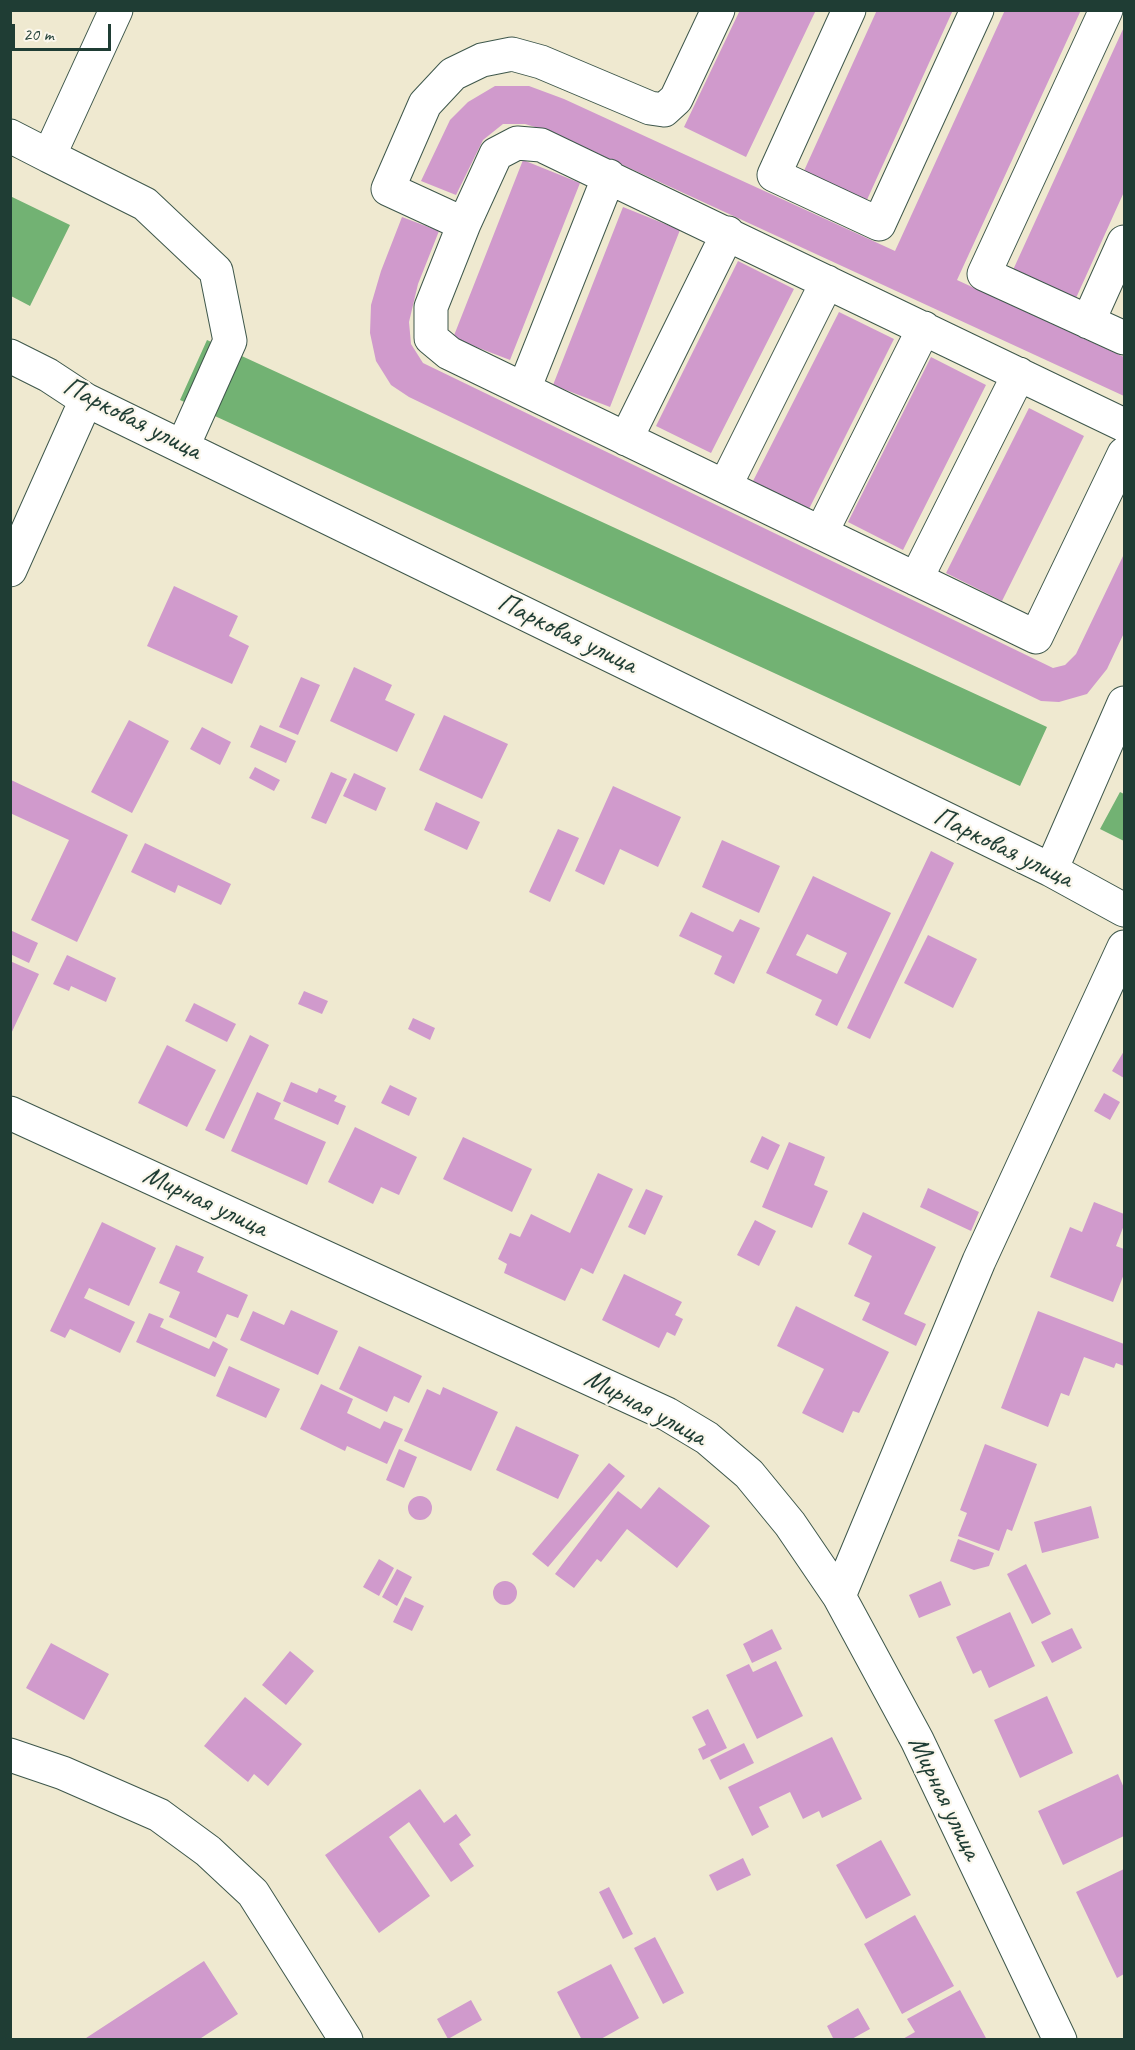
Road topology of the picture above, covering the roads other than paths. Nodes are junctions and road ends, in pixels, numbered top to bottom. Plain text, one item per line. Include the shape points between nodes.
1 (116, 10) edge
2 (718, 10) edge
3 (849, 10) edge
4 (977, 10) edge
5 (1106, 10) edge
6 (10, 136) edge
7 (49, 156) junction
8 (609, 176) junction
9 (464, 224) junction
10 (728, 233) junction
11 (1125, 242) edge
12 (827, 282) junction
13 (1088, 322) junction
14 (924, 328) junction
15 (1125, 339) edge
16 (10, 357) edge
17 (1019, 374) junction
18 (525, 389) junction
19 (86, 400) junction
20 (1125, 425) edge
21 (626, 439) junction
22 (183, 446) junction
23 (1125, 454) edge
24 (724, 486) junction
25 (821, 533) junction
26 (10, 570) edge
27 (916, 579) junction
28 (1125, 702) edge
29 (1051, 870) junction
30 (1125, 910) edge
31 (1125, 947) edge
32 (10, 1113) edge
33 (839, 1596) junction
34 (10, 1755) edge
35 (346, 2040) edge
36 (1060, 2040) edge

1 - 7 street
2 - 9 street via 676,99 664,110 512,54 482,60 453,74 425,104 388,189
3 - 4 street via 774,175 879,224
5 - 13 street via 984,274
6 - 7 street
7 - 22 street via 145,204 216,271 230,341
8 - 9 street via 541,145 517,143 496,154
8 - 10 street
8 - 18 street
9 - 18 street via 431,307 431,338 449,353
10 - 12 street
10 - 21 street
11 - 13 street
12 - 14 street
12 - 24 street
13 - 15 street
14 - 17 street
14 - 25 street
16 - 19 street, Парковая улица via 48,375
17 - 20 street
17 - 27 street
18 - 21 street
19 - 22 street, Парковая улица
19 - 26 street
21 - 24 street
22 - 29 street, Парковая улица
23 - 27 street via 1036,637
24 - 25 street
25 - 27 street
28 - 29 street
29 - 30 street, Парковая улица
31 - 33 street via 979,1261
32 - 33 street, Мирная улица via 677,1420 707,1438 749,1474 790,1524
33 - 36 street, Мирная улица via 916,1740
34 - 35 street via 63,1773 159,1815 208,1851 253,1893

